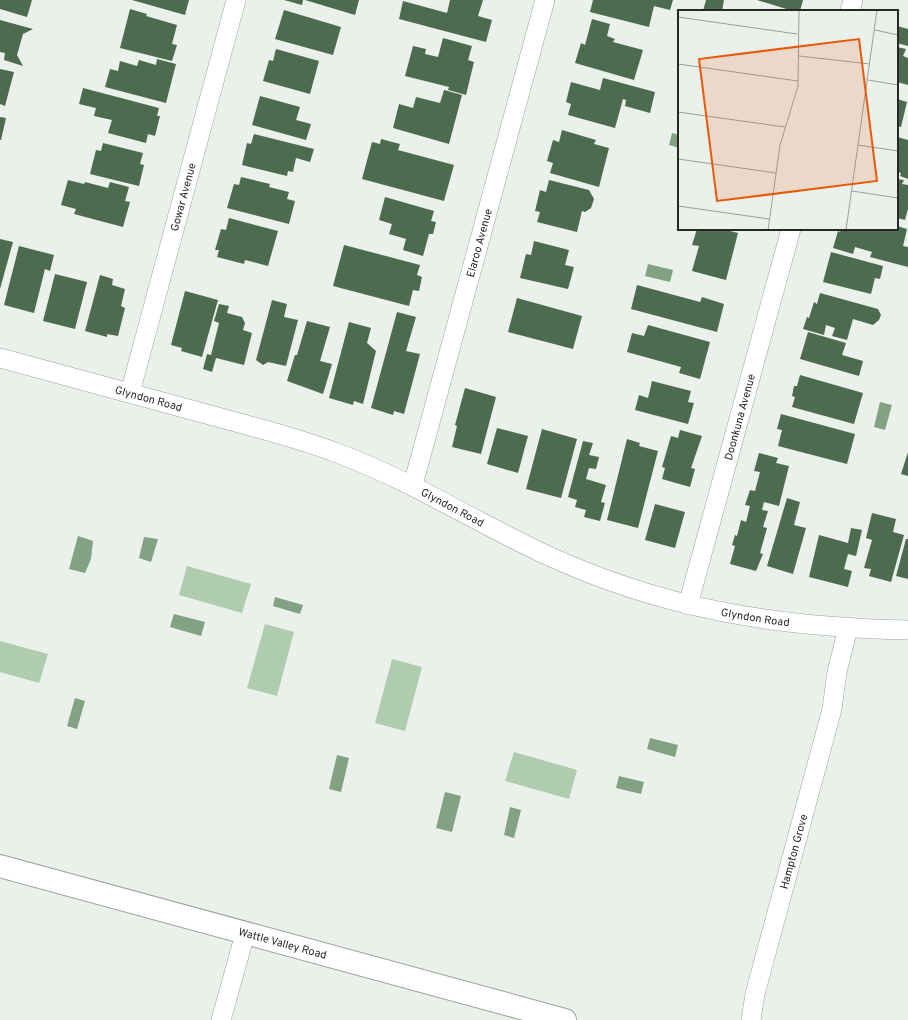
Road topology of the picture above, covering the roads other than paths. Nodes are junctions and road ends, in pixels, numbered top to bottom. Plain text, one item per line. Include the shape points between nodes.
1 (236, 0) edge
2 (545, 0) edge
3 (853, 0) edge
4 (850, 10) edge
5 (791, 230) edge
6 (0, 358) edge
7 (130, 393) junction
8 (413, 485) junction
9 (688, 605) junction
10 (854, 629) junction
11 (908, 630) edge
12 (0, 866) edge
13 (245, 934) junction
14 (755, 994) junction
15 (221, 1020) edge
16 (565, 1020) edge
17 (745, 1020) edge
18 (751, 1020) edge

1 - 7 street, Gowar Avenue
2 - 8 street, Elaroo Avenue
3 - 4 street
5 - 9 street, Doonkuna Avenue
6 - 7 street, Glyndon Road
7 - 8 street, Glyndon Road via 302,441 376,468
8 - 9 street, Glyndon Road via 499,532 576,568 634,590
9 - 10 street, Glyndon Road via 766,621
10 - 11 street, Glyndon Road
10 - 14 street, Hampton Grove via 838,672 832,709
12 - 13 street, Wattle Valley Road
13 - 15 street
13 - 16 street, Wattle Valley Road
14 - 17 street, Hampton Grove
14 - 18 street, Hampton Grove

